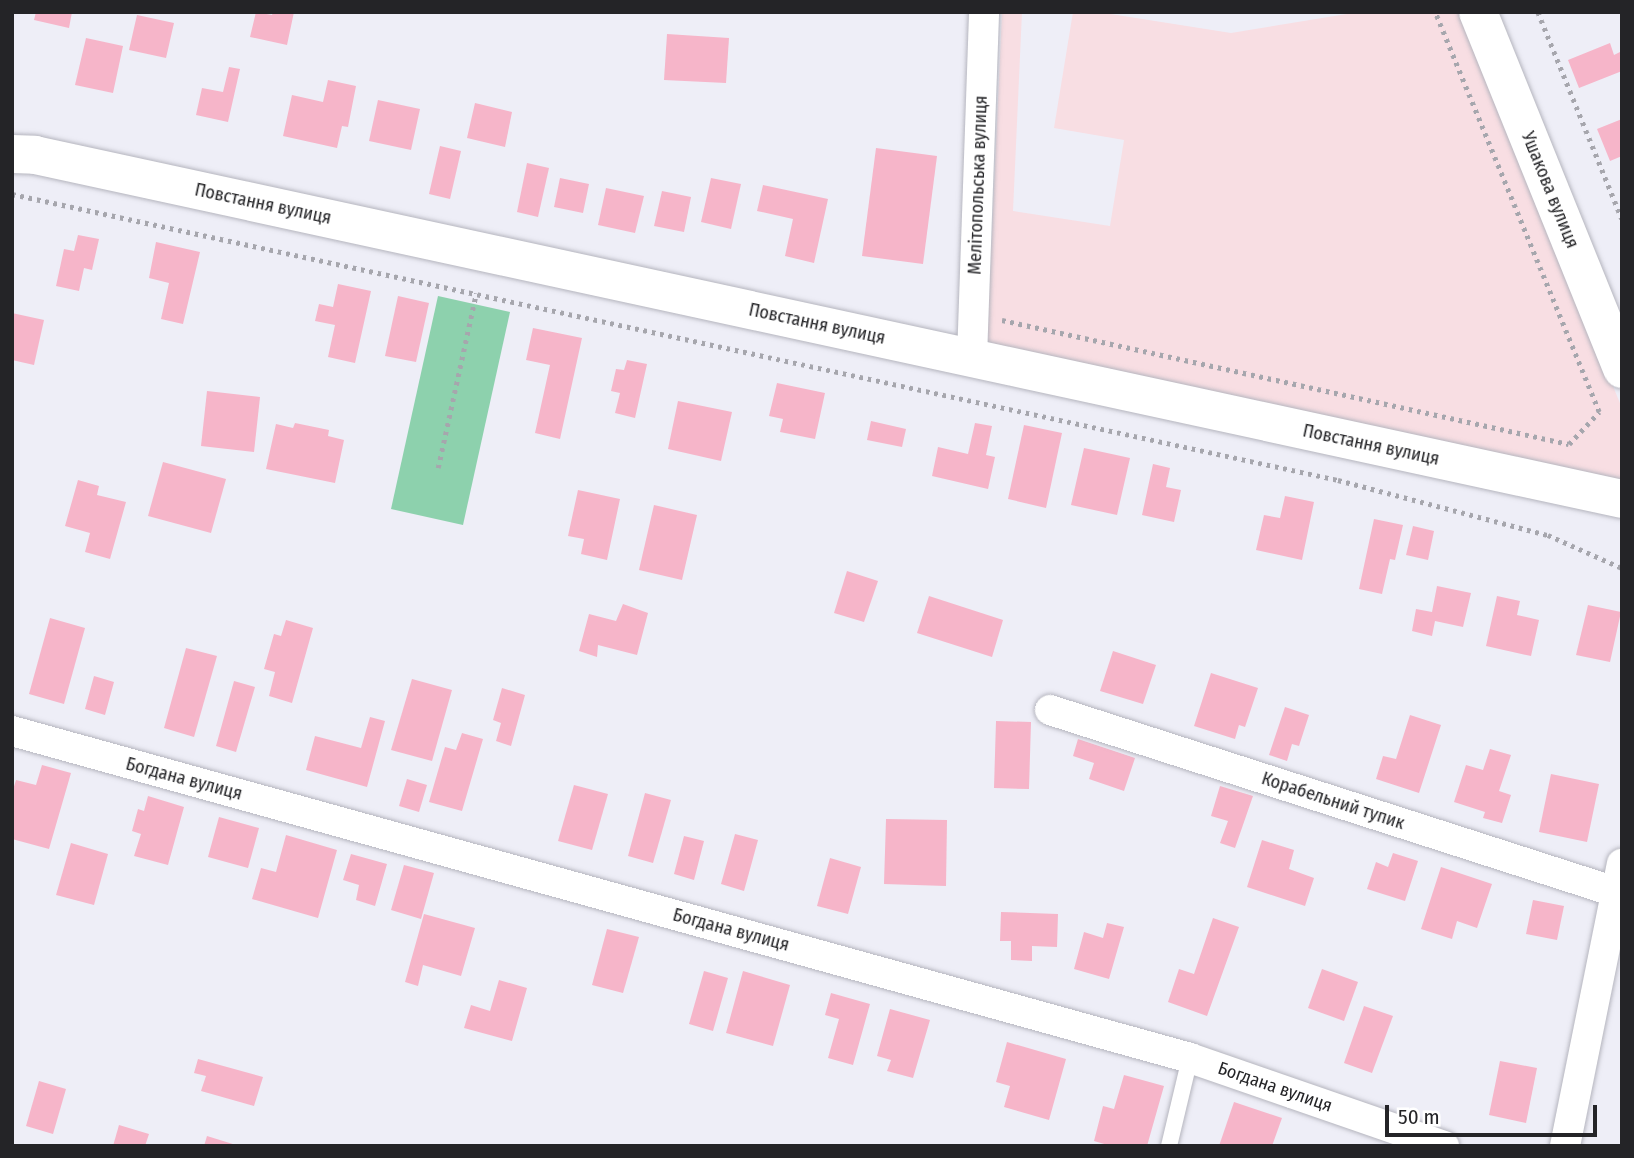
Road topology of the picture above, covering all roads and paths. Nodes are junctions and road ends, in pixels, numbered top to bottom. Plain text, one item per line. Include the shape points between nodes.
1 (984, 12) edge
2 (1435, 12) edge
3 (1478, 12) edge
4 (1538, 12) edge
5 (12, 154) edge
6 (12, 194) edge
7 (1622, 219) edge
8 (476, 293) junction
9 (972, 358) junction
10 (1622, 369) edge
11 (1569, 444) dead end
12 (438, 468) dead end
13 (1622, 499) edge
14 (1622, 568) edge
15 (1050, 710) dead end
16 (12, 731) edge
17 (1619, 878) edge
18 (1190, 1058) junction
19 (1169, 1146) edge
20 (1444, 1146) edge
21 (1565, 1146) edge

1 - 9 street, Мелітопольська вулиця
2 - 11 path via 1599,412
3 - 10 street, Ушакова вулиця
4 - 7 path
5 - 9 street, Повстання вулиця via 35,155
6 - 8 path
8 - 12 path
8 - 14 path via 1338,480 1548,535
9 - 13 street, Повстання вулиця
15 - 17 street, Корабельний тупик
16 - 18 street, Богдана вулиця
17 - 21 street
18 - 19 lane
18 - 20 street, Богдана вулиця

